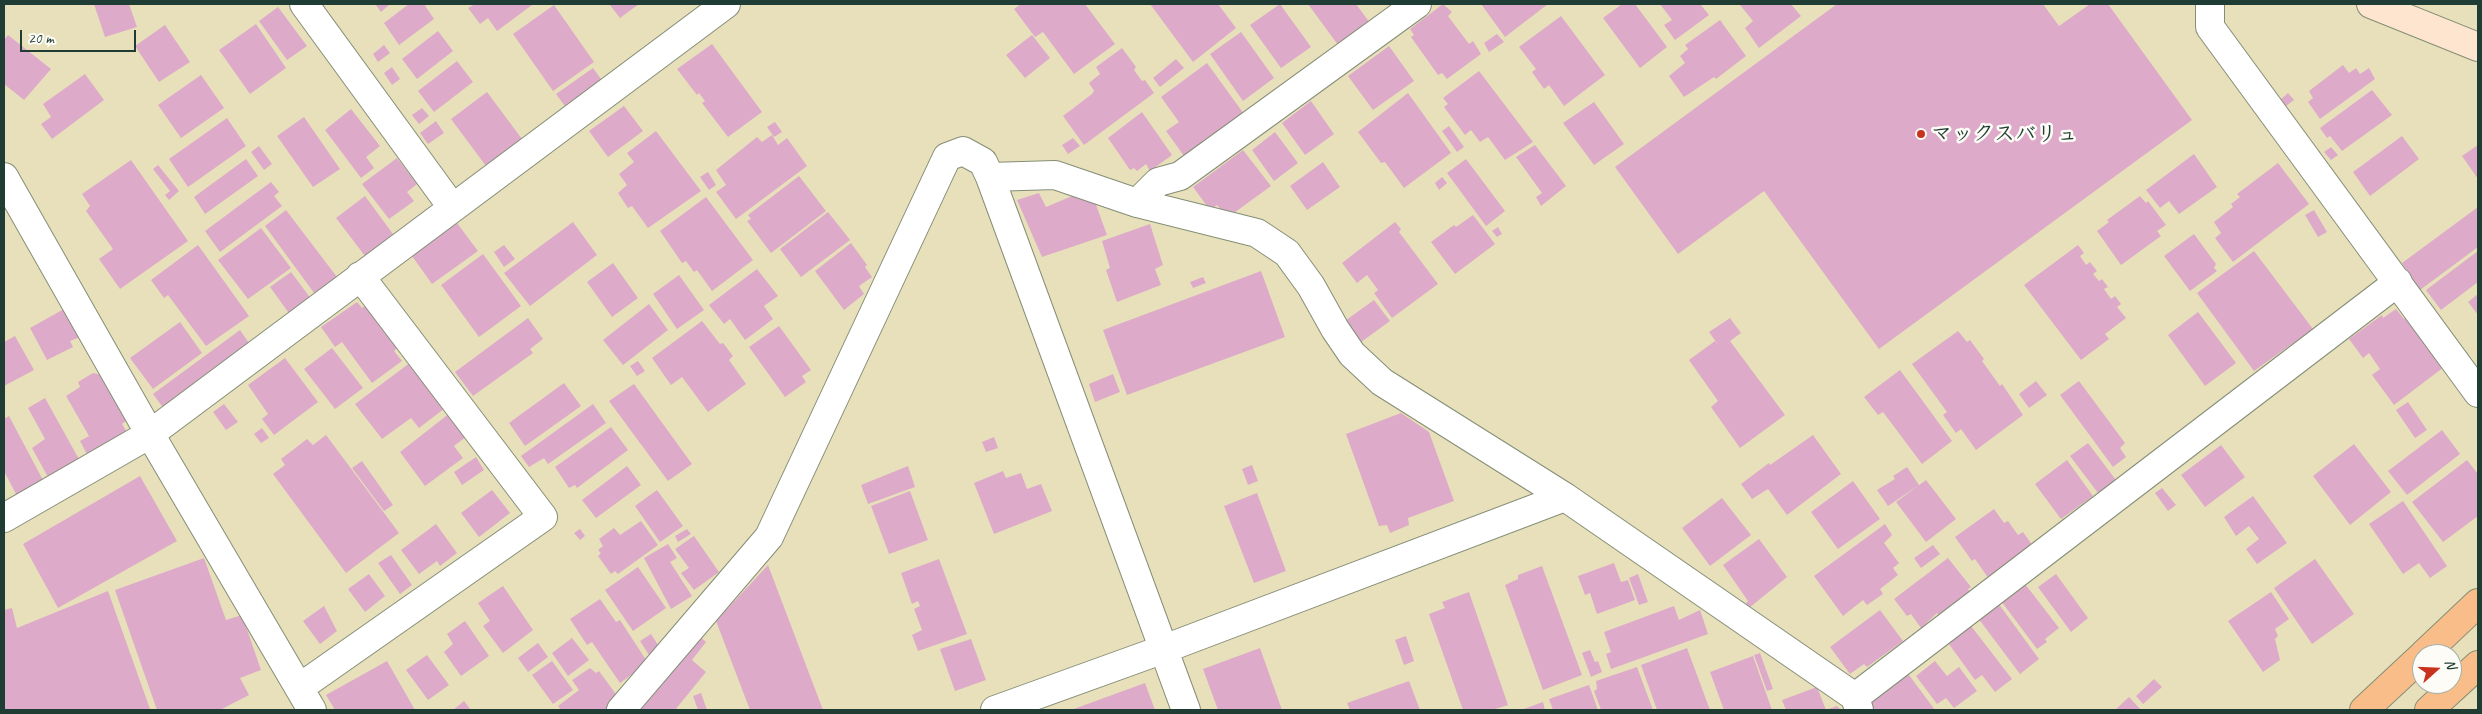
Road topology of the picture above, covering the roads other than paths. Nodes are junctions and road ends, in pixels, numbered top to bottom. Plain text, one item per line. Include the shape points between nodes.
1 (304, 4) edge
2 (1417, 4) edge
3 (2210, 4) edge
4 (2371, 4) edge
5 (718, 6) edge
6 (1386, 13) edge
7 (2478, 47) edge
8 (4, 177) edge
9 (990, 177) junction
10 (1137, 203) junction
11 (452, 207) junction
12 (360, 276) junction
13 (2398, 282) junction
14 (2478, 393) edge
15 (150, 434) junction
16 (1565, 497) junction
17 (4, 518) edge
18 (2478, 603) edge
19 (2435, 644) edge
20 (1164, 650) junction
21 (2412, 665) edge
22 (2478, 665) edge
23 (306, 699) edge
24 (1857, 704) edge
25 (621, 710) edge
26 (996, 710) edge
27 (1186, 710) edge
28 (2364, 710) edge
29 (2429, 710) edge

1 - 11 street
2 - 6 street
3 - 13 street via 2210,27
4 - 7 street
5 - 11 street
6 - 10 street via 1180,176 1158,182
8 - 15 street
9 - 10 street via 1055,175
9 - 20 street
9 - 25 street via 983,162 963,151 947,157 769,537
10 - 16 street via 1257,233 1287,253 1352,354 1382,382
11 - 12 street
12 - 15 street
12 - 23 street via 542,517
13 - 14 street
13 - 24 street
15 - 17 street
15 - 23 street
16 - 20 street
16 - 24 street
18 - 19 main road
20 - 26 street
20 - 27 street
21 - 28 main road
22 - 29 main road

